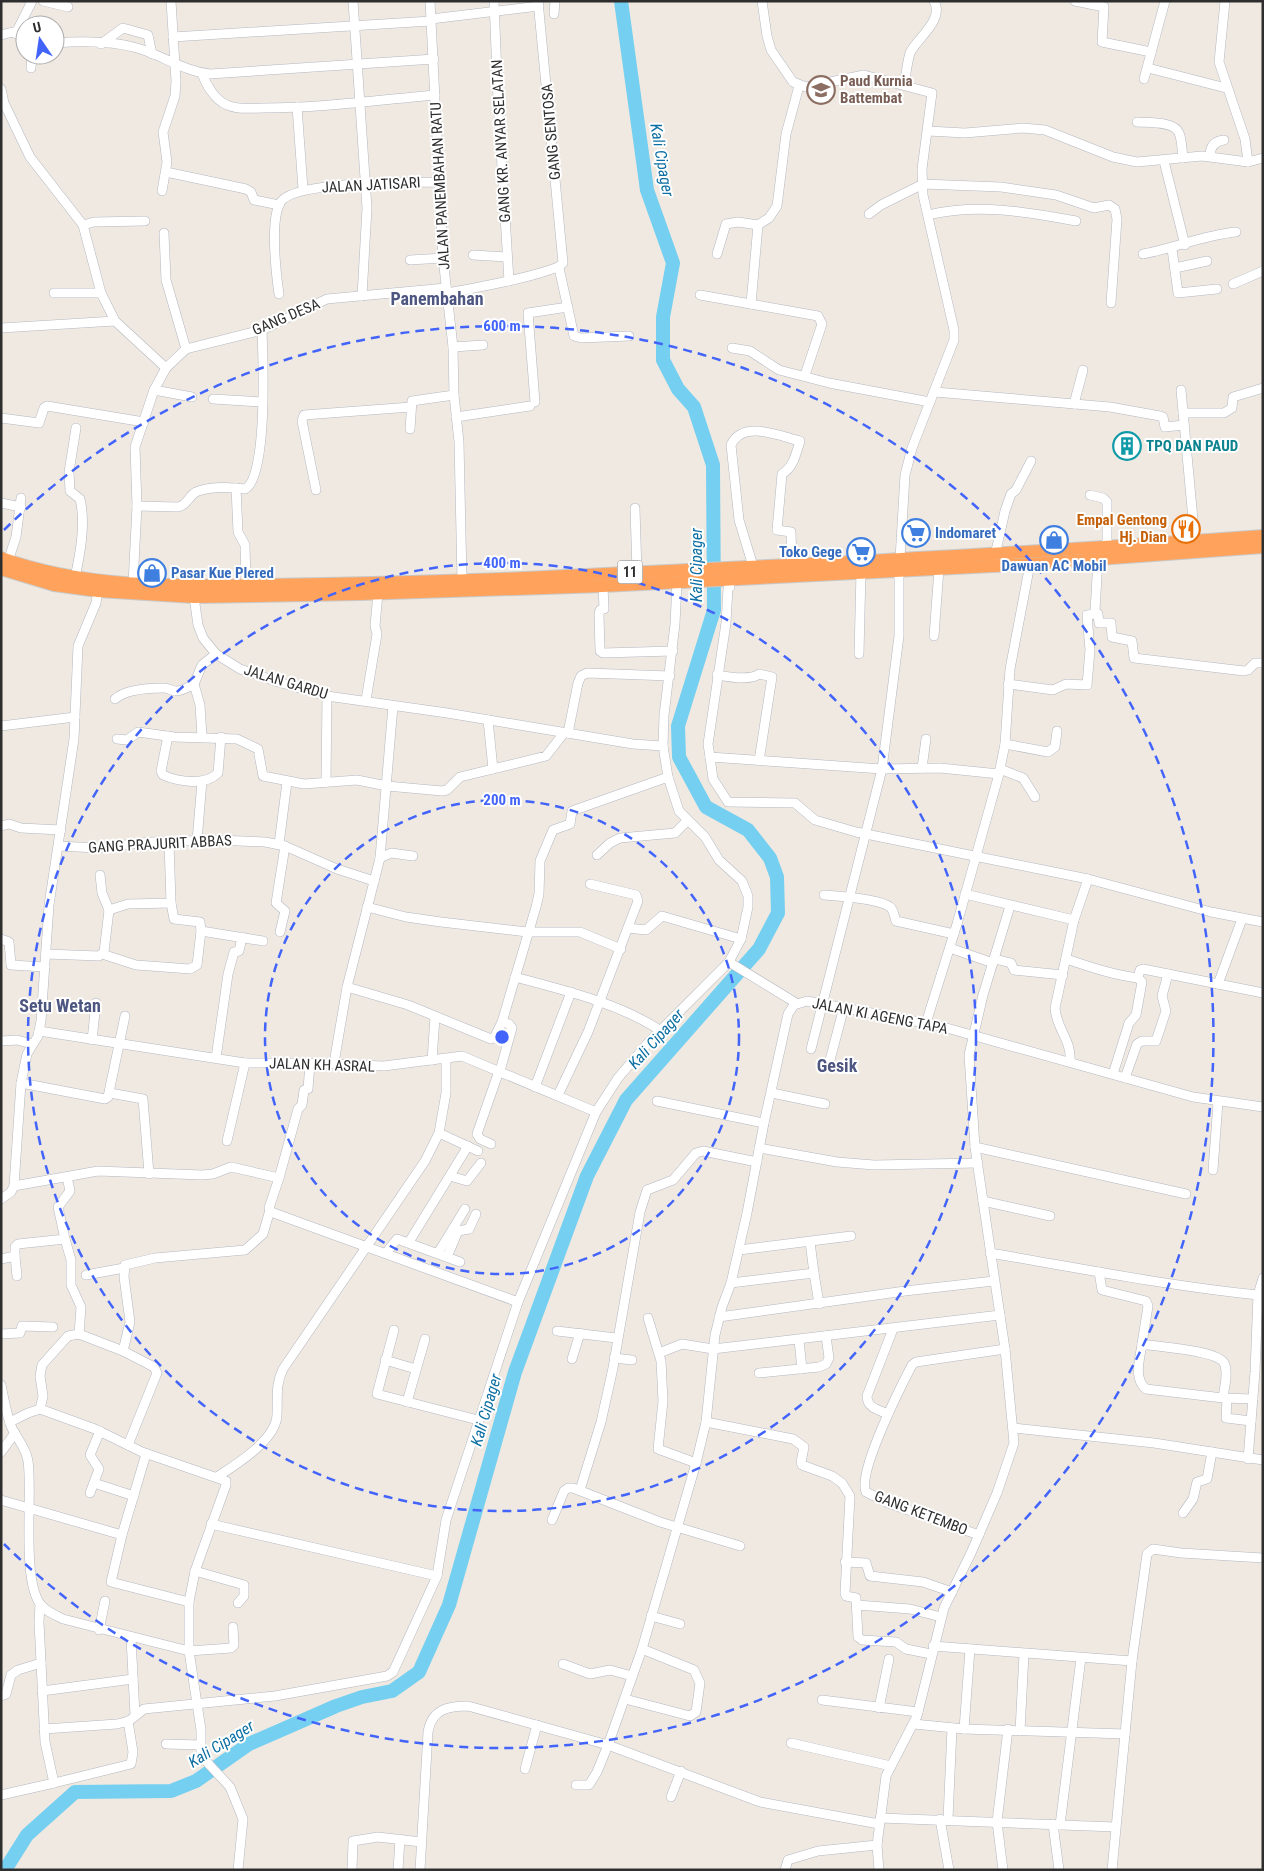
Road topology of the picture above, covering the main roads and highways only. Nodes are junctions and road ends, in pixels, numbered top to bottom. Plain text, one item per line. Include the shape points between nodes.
1 (1263, 536) edge
2 (1263, 547) edge
3 (3, 563) edge
4 (900, 565) junction
5 (733, 579) junction
6 (563, 581) junction
7 (360, 589) junction

1 - 4 highway, 11
2 - 4 highway, 11 via 1030,564 939,568
3 - 7 highway, 11 via 75,578 133,584
3 - 7 highway, 11 via 54,586 98,591 194,597
4 - 5 highway, 11 via 861,571
4 - 5 highway, 11 via 753,566
5 - 6 highway, 11 via 603,586
5 - 6 highway, 11 via 698,568
6 - 7 highway, 11 via 462,580
6 - 7 highway, 11 via 378,593

